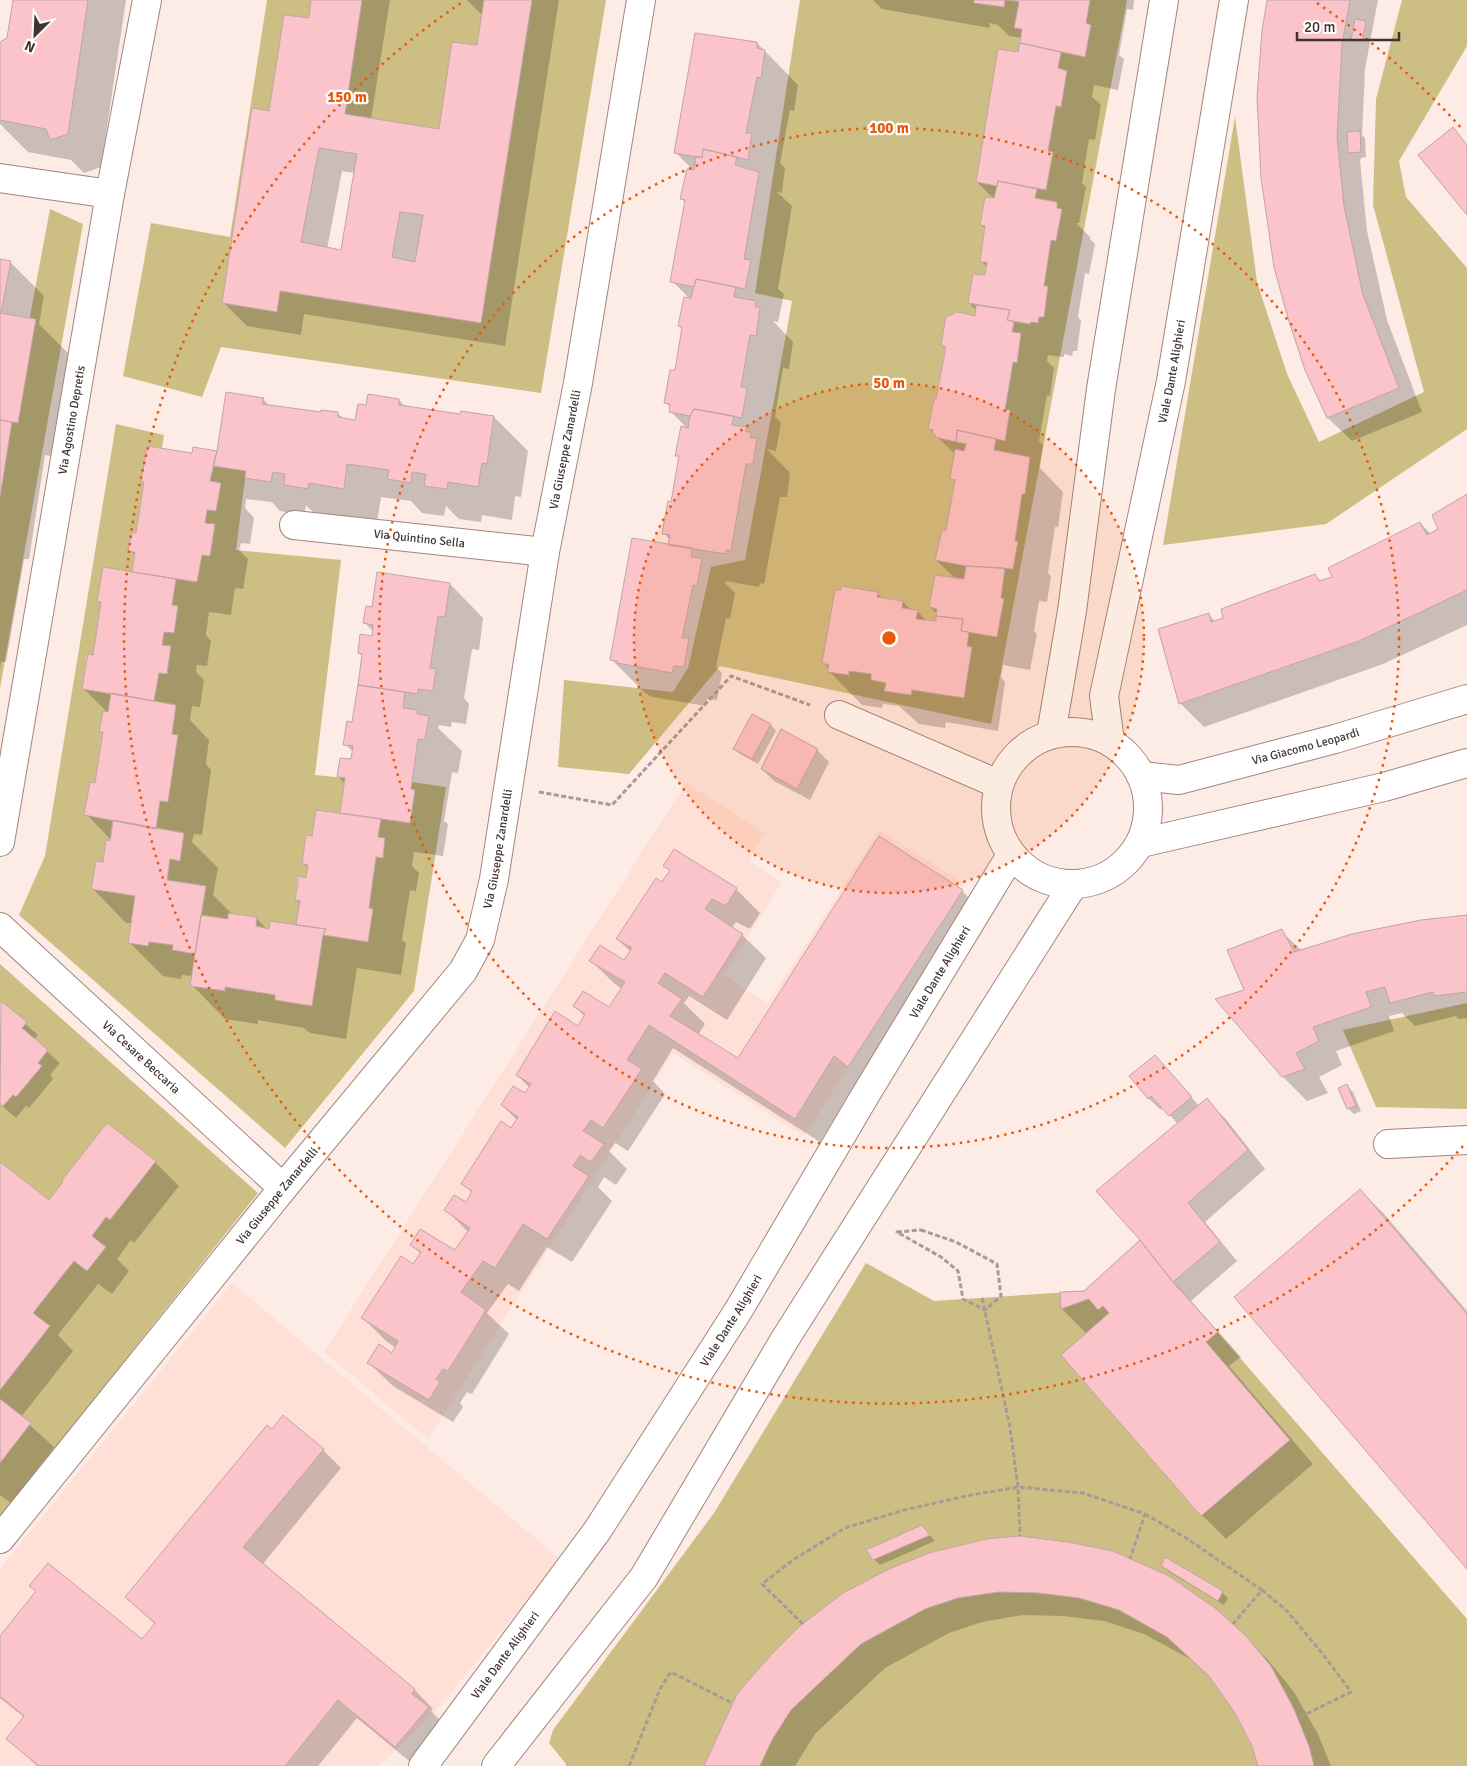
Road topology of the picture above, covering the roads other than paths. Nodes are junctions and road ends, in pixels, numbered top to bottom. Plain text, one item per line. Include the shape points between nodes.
1 (147, 0) edge
2 (640, 0) edge
3 (1164, 0) edge
4 (1234, 0) edge
5 (0, 178) edge
6 (110, 194) junction
7 (294, 525) dead end
8 (545, 552) junction
9 (1467, 700) edge
10 (839, 715) road end
11 (1051, 734) junction
12 (1110, 742) junction
13 (1467, 762) edge
14 (1141, 776) junction
15 (998, 784) junction
16 (0, 842) edge
17 (1140, 843) junction
18 (1011, 855) junction
19 (1073, 885) junction
20 (0, 927) edge
21 (1467, 1140) edge
22 (1388, 1144) dead end
23 (284, 1188) junction
24 (0, 1539) edge
25 (423, 1766) edge
26 (496, 1766) edge

1 - 6 street, Via Agostino Depretis
2 - 8 street, Via Giuseppe Zanardelli via 578,383
3 - 11 street via 1101,390 1072,611
4 - 12 street, Viale Dante Alighieri via 1171,381 1104,696
5 - 6 street
6 - 16 street, Via Agostino Depretis
7 - 8 street, Via Quintino Sella
8 - 23 street, Via Giuseppe Zanardelli via 494,879 480,940 463,970
9 - 14 street, Via Giacomo Leopardi via 1336,739 1179,780
10 - 15 street
11 - 12 street via 1079,732
11 - 15 street via 1028,744 1010,762
12 - 14 street via 1128,757
13 - 17 street via 1384,787
14 - 17 street via 1148,806
15 - 18 street via 994,808 999,833
17 - 19 street via 1129,860 1113,873 1094,882
18 - 19 street via 1028,871 1049,882
18 - 25 street, Viale Dante Alighieri via 733,1319 597,1531
19 - 26 street via 785,1339 644,1577
20 - 23 street, Via Cesare Beccaria
21 - 22 street
23 - 24 street, Via Giuseppe Zanardelli

